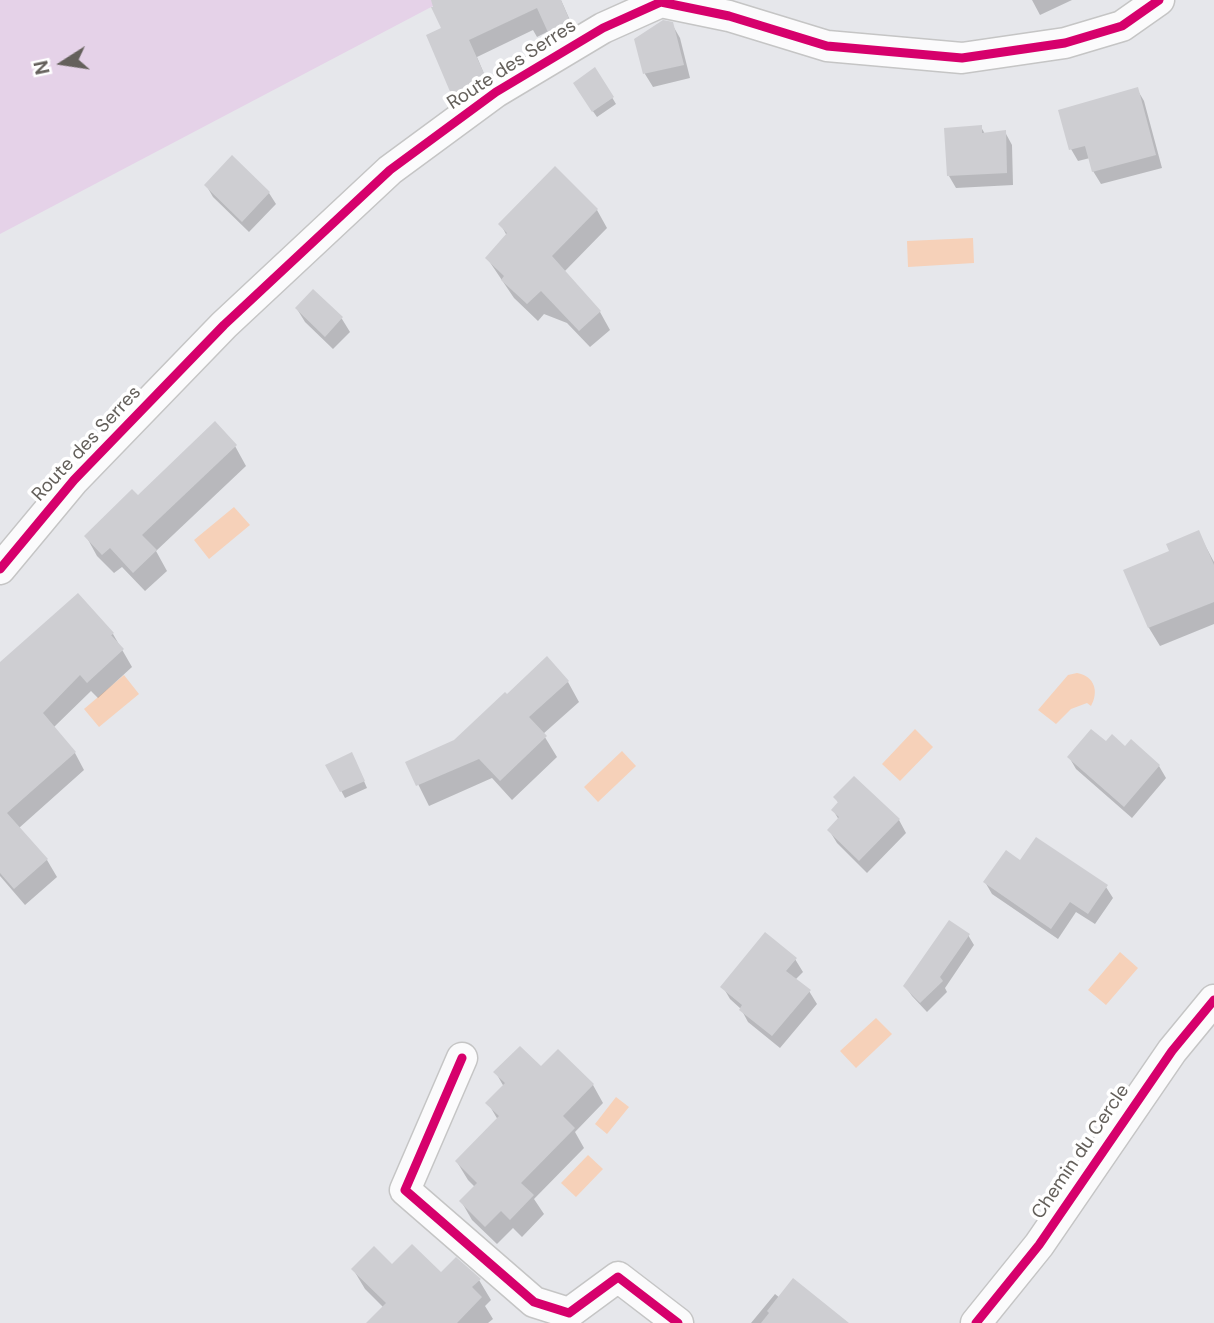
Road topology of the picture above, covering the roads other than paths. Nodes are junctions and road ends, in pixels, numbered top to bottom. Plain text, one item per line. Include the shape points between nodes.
1 (1159, 0) edge
2 (0, 569) edge
3 (1214, 1000) edge
4 (462, 1058) dead end
5 (678, 1323) edge
6 (976, 1323) edge

1 - 2 street, Route des Serres via 1122,26 1065,43 961,58 827,46 729,16 661,2 603,28 496,92 390,170 215,335 74,480
3 - 6 street, Chemin du Cercle via 1172,1051 1038,1245
4 - 5 street via 405,1190 534,1301 569,1313 618,1277

